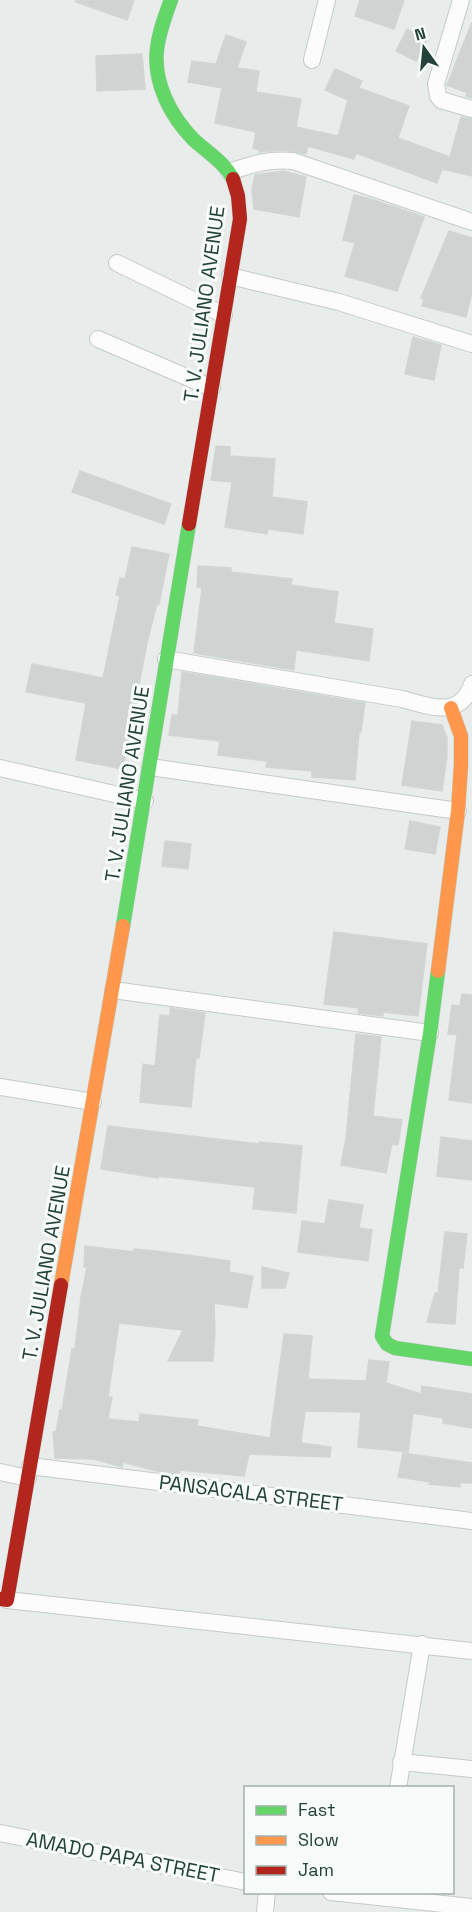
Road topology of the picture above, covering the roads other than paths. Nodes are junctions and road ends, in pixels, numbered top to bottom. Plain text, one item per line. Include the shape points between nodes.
1 (171, 0) edge
2 (327, 0) edge
3 (461, 0) edge
4 (312, 60) dead end
5 (472, 110) edge
6 (229, 172) junction
7 (472, 222) edge
8 (117, 263) dead end
9 (230, 276) junction
10 (224, 315) junction
11 (98, 339) dead end
12 (472, 344) edge
13 (212, 388) junction
14 (166, 659) junction
15 (472, 684) edge
16 (451, 708) junction
17 (150, 766) junction
18 (0, 768) edge
19 (146, 801) junction
20 (458, 811) junction
21 (113, 990) junction
22 (430, 1034) junction
23 (0, 1087) edge
24 (93, 1102) junction
25 (472, 1359) edge
26 (29, 1472) junction
27 (0, 1473) edge
28 (472, 1521) edge
29 (3, 1600) edge
30 (422, 1644) junction
31 (472, 1651) edge
32 (401, 1762) junction
33 (472, 1769) edge
34 (398, 1786) edge
35 (0, 1833) edge
36 (244, 1882) edge
37 (267, 1894) edge
38 (357, 1894) edge
39 (383, 1895) edge
40 (472, 1907) edge
41 (265, 1912) edge

1 - 6 main road, T. V. JULIANO AVENUE via 156,57 161,90 178,122
2 - 4 street
3 - 5 street via 436,90 441,100
6 - 7 street via 274,159 293,161
6 - 9 main road, T. V. JULIANO AVENUE via 240,205
8 - 10 street
9 - 10 main road, T. V. JULIANO AVENUE
9 - 12 street via 339,302
10 - 13 main road, T. V. JULIANO AVENUE
11 - 13 street
13 - 14 main road, T. V. JULIANO AVENUE
14 - 16 street
14 - 17 main road, T. V. JULIANO AVENUE
15 - 16 street via 461,702
16 - 20 main road via 461,736
17 - 19 main road, T. V. JULIANO AVENUE
17 - 20 street
18 - 19 street
19 - 21 main road, T. V. JULIANO AVENUE
20 - 22 main road
21 - 22 street
21 - 24 main road, T. V. JULIANO AVENUE
22 - 25 main road via 382,1336 395,1348
23 - 24 street
24 - 26 main road, T. V. JULIANO AVENUE
26 - 27 street, PANSACALA STREET
26 - 28 street, PANSACALA STREET
26 - 29 main road, T. V. JULIANO AVENUE
29 - 30 street
30 - 31 street
30 - 32 street
32 - 33 street
32 - 34 street
35 - 36 street, AMADO PAPA STREET
37 - 41 street
38 - 39 street
39 - 40 street

